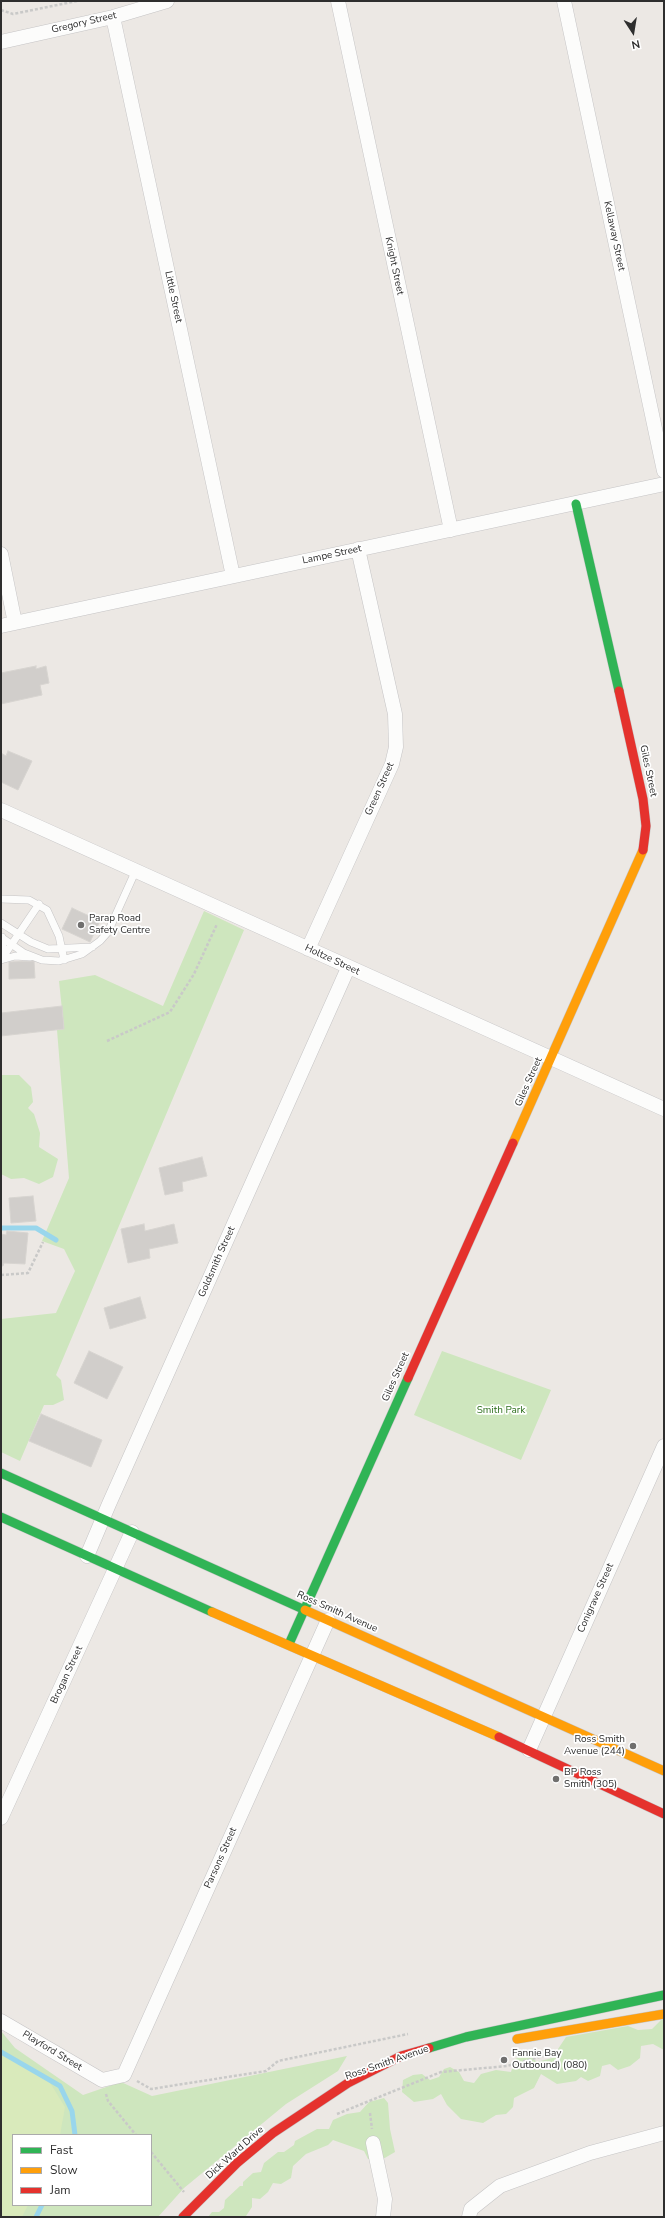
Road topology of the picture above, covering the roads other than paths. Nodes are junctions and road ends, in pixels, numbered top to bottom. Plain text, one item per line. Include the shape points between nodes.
1 (167, 1) edge
2 (338, 1) edge
3 (564, 1) edge
4 (113, 17) junction
5 (1, 42) edge
6 (664, 471) edge
7 (664, 484) edge
8 (576, 504) junction
9 (451, 530) junction
10 (358, 549) junction
11 (1, 554) edge
12 (233, 576) junction
13 (15, 623) junction
14 (1, 626) edge
15 (1, 810) edge
16 (136, 870) junction
17 (1, 899) edge
18 (39, 904) junction
19 (1, 923) edge
20 (19, 934) junction
21 (1, 937) edge
22 (13, 945) junction
23 (92, 947) junction
24 (62, 949) junction
25 (308, 949) junction
26 (36, 958) junction
27 (1, 960) edge
28 (64, 960) junction
29 (348, 968) junction
30 (552, 1058) junction
31 (664, 1109) edge
32 (664, 1446) edge
33 (1, 1473) edge
34 (1, 1517) edge
35 (103, 1519) junction
36 (132, 1532) junction
37 (88, 1556) junction
38 (115, 1568) junction
39 (304, 1609) junction
40 (328, 1620) junction
41 (289, 1644) junction
42 (312, 1654) junction
43 (543, 1717) junction
44 (529, 1750) junction
45 (664, 1771) edge
46 (664, 1814) edge
47 (1, 1818) edge
48 (664, 1995) edge
49 (664, 2014) edge
50 (1, 2021) edge
51 (506, 2041) dead end
52 (390, 2072) dead end
53 (102, 2080) joint
54 (306, 2110) junction
55 (664, 2133) edge
56 (373, 2143) dead end
57 (183, 2217) edge
58 (383, 2217) edge
59 (469, 2217) edge

1 - 4 street, Gregory Street
2 - 9 street, Knight Street
3 - 6 street, Kellaway Street
4 - 5 street, Gregory Street
4 - 12 street, Little Street
7 - 8 street, Lampe Street
8 - 9 street, Lampe Street
8 - 30 street, Giles Street via 634,755 646,826 642,854 635,873
9 - 10 street, Lampe Street
10 - 12 street, Lampe Street
10 - 25 street, Green Street via 395,714 396,747 392,764
11 - 13 street
12 - 13 street, Lampe Street
13 - 14 street, Lampe Street
15 - 16 street, Holtze Street
16 - 23 lane via 108,932
16 - 25 street, Holtze Street
17 - 18 lane via 19,898
18 - 20 lane
18 - 24 lane via 52,918
19 - 20 lane
20 - 22 lane
20 - 24 lane via 44,948
21 - 22 lane
21 - 27 lane
22 - 26 lane
22 - 27 lane
23 - 24 lane
23 - 28 lane via 76,957
24 - 28 lane
25 - 29 street, Holtze Street
26 - 27 lane via 14,956
26 - 28 lane via 49,961
29 - 30 street, Holtze Street
29 - 35 street, Goldsmith Street
30 - 31 street, Holtze Street
30 - 39 street, Giles Street
32 - 43 street, Conigrave Street
33 - 35 street, Ross Smith Avenue
34 - 37 street
35 - 36 street, Ross Smith Avenue
35 - 37 street, Goldsmith Street
36 - 38 street, Brogan Street
36 - 39 street, Ross Smith Avenue
37 - 38 street
38 - 41 street
38 - 47 street, Brogan Street
39 - 40 street, Ross Smith Avenue
39 - 41 street, Giles Street
40 - 42 street, Parsons Street
40 - 43 street, Ross Smith Avenue
41 - 42 street
42 - 44 street
42 - 53 street, Parsons Street via 124,2075
43 - 44 street, Conigrave Street
43 - 45 street, Ross Smith Avenue
44 - 46 street
48 - 54 street, Ross Smith Avenue via 427,2047 378,2067
49 - 51 street
50 - 53 street, Playford Street
52 - 54 street, Ross Smith Avenue via 343,2091
54 - 57 street, Dick Ward Drive via 237,2163
55 - 59 street via 590,2153 500,2186 471,2209
56 - 58 street via 385,2199

